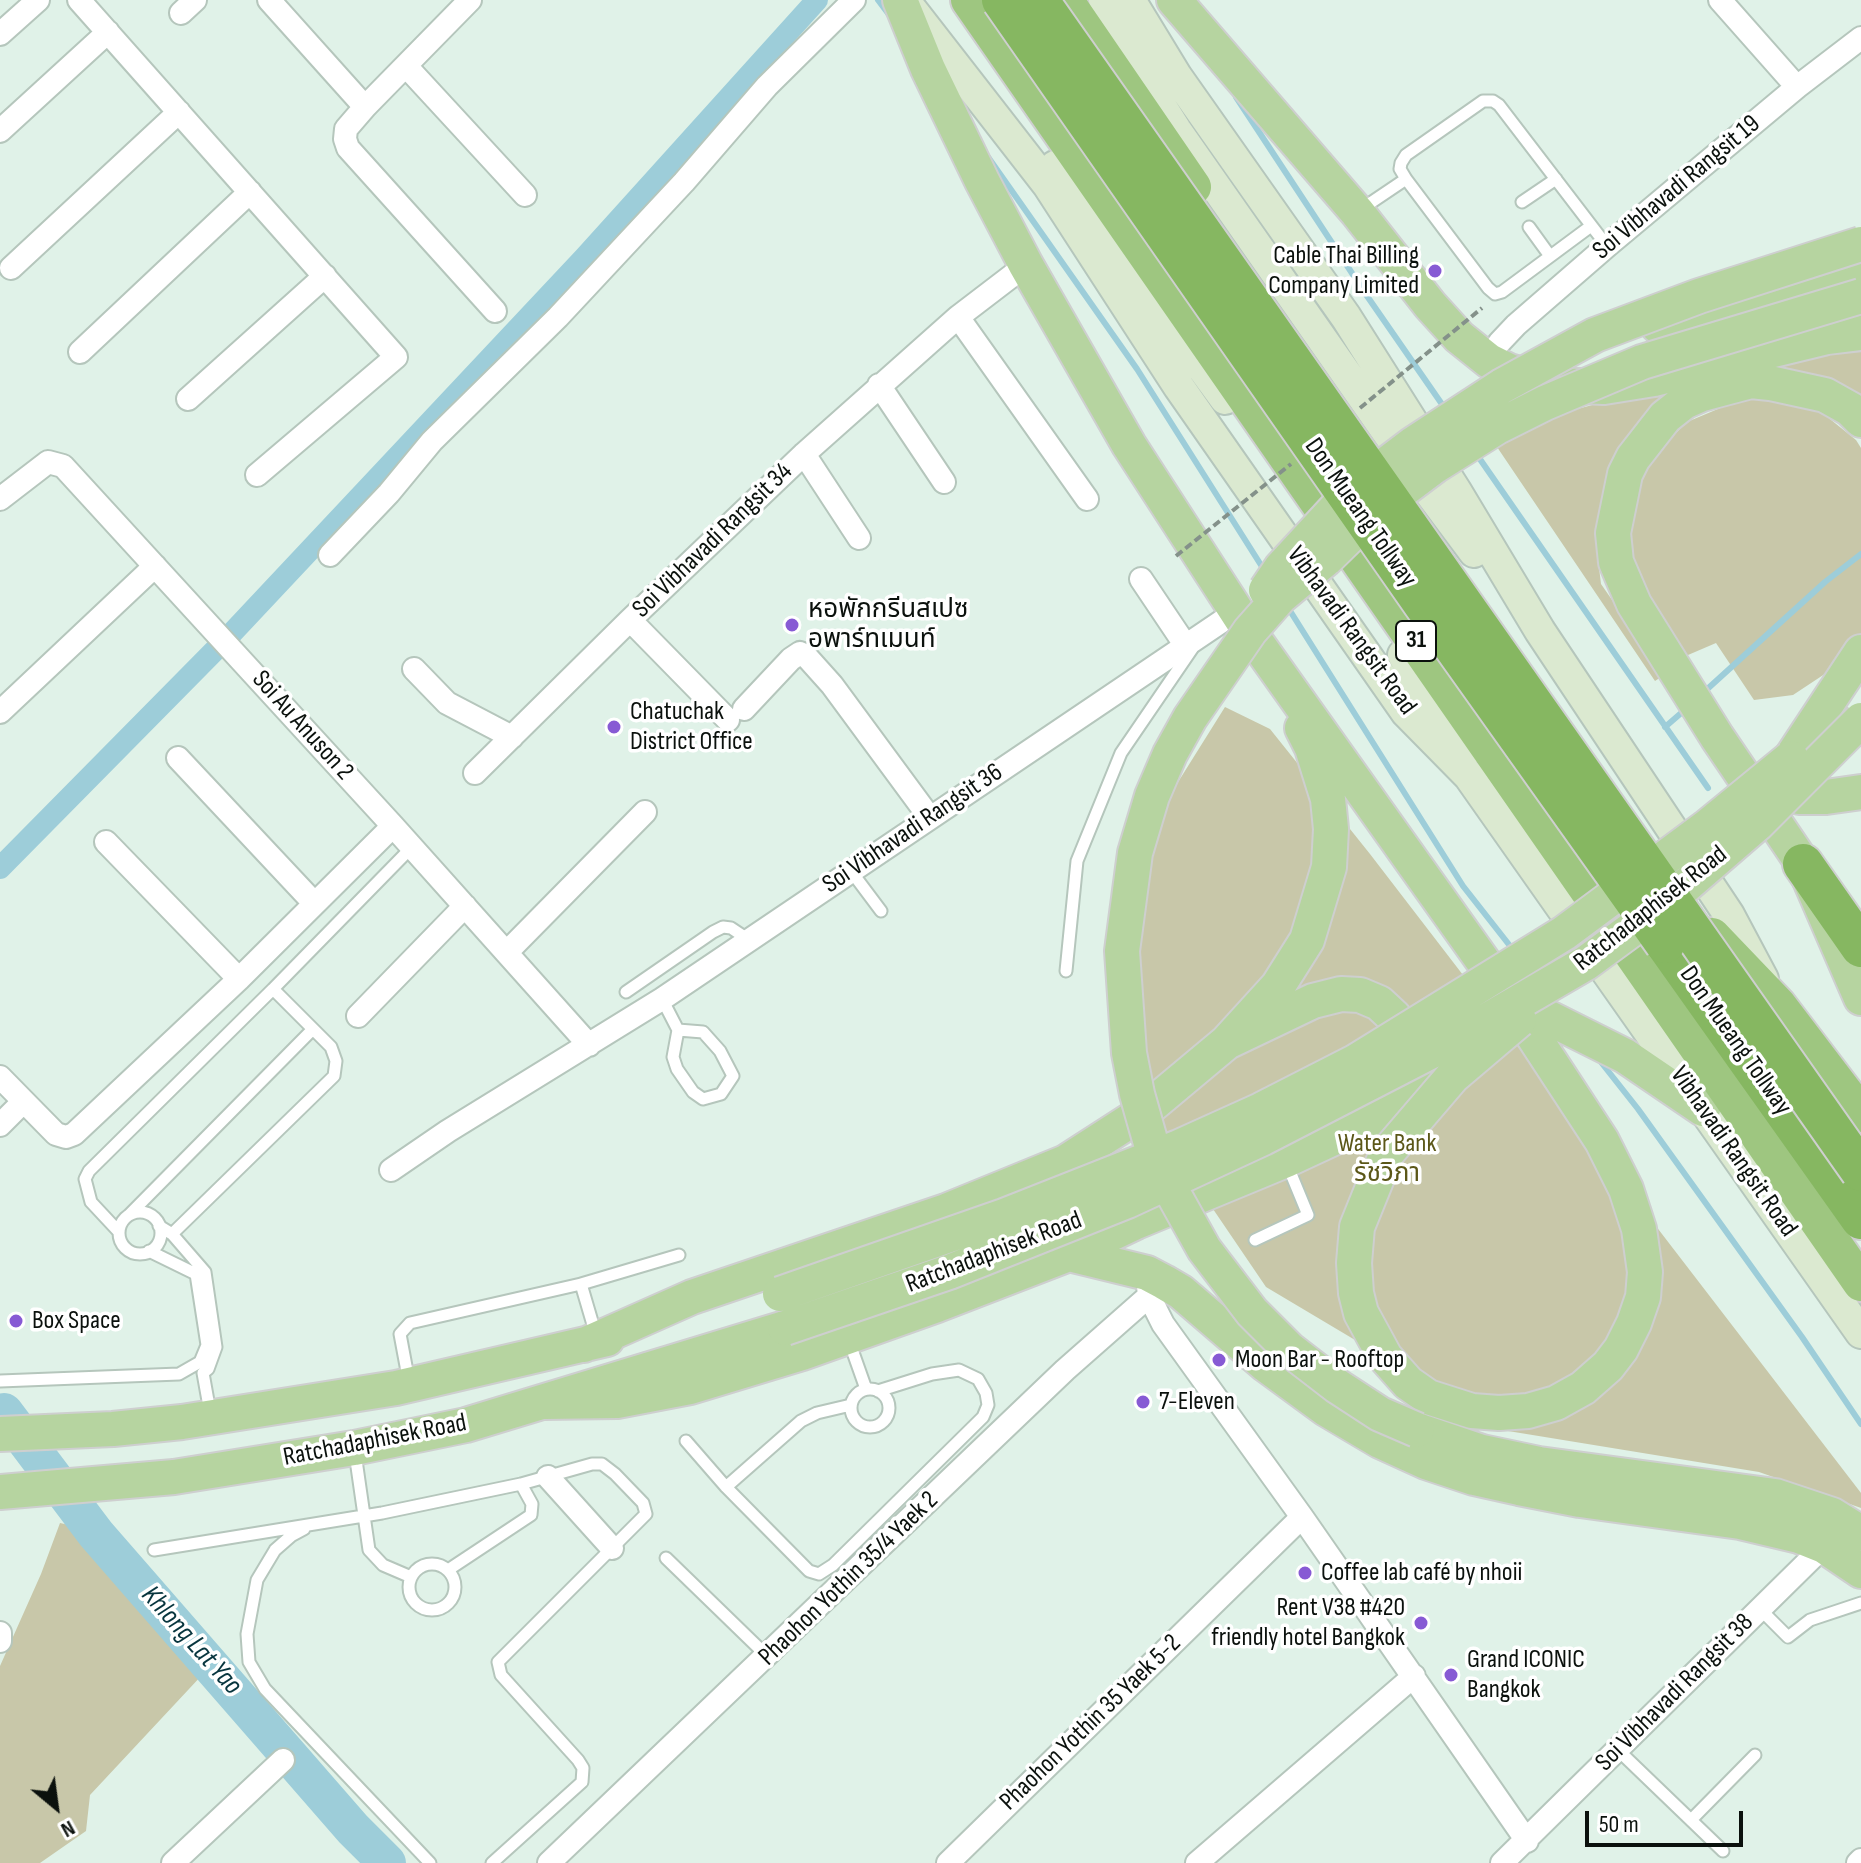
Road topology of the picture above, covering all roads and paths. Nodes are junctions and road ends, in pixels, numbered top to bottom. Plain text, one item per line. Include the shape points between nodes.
1 (38, 0) edge
2 (79, 0) edge
3 (269, 0) edge
4 (470, 0) edge
5 (854, 0) edge
6 (902, 0) edge
7 (932, 0) edge
8 (969, 0) edge
9 (1002, 0) edge
10 (1038, 0) edge
11 (1065, 0) edge
12 (1104, 0) edge
13 (1130, 0) edge
14 (1174, 0) edge
15 (1720, 0) edge
16 (108, 32) junction
17 (0, 34) edge
18 (1861, 38) edge
19 (406, 66) junction
20 (1797, 87) junction
21 (365, 107) junction
22 (179, 112) junction
23 (0, 131) edge
24 (1406, 179) junction
25 (1556, 179) junction
26 (250, 192) junction
27 (525, 195) dead end
28 (1522, 202) dead end
29 (1357, 212) junction
30 (1591, 226) junction
31 (1529, 227) dead end
32 (1861, 244) edge
33 (1607, 246) junction
34 (1550, 256) junction
35 (1861, 262) edge
36 (1026, 265) junction
37 (11, 268) dead end
38 (325, 276) junction
39 (1861, 296) edge
40 (1430, 305) junction
41 (495, 311) dead end
42 (958, 317) junction
43 (1861, 333) edge
44 (1499, 343) junction
45 (80, 352) dead end
46 (879, 385) junction
47 (188, 399) dead end
48 (1861, 420) edge
49 (804, 454) junction
50 (257, 475) dead end
51 (944, 482) dead end
52 (0, 499) edge
53 (1087, 499) dead end
54 (859, 538) dead end
55 (330, 555) dead end
56 (155, 566) junction
57 (1141, 579) dead end
58 (630, 620) junction
59 (1248, 628) junction
60 (1540, 631) junction
61 (1195, 639) junction
62 (1861, 652) edge
63 (414, 669) dead end
64 (1861, 685) edge
65 (0, 712) edge
66 (1861, 720) edge
67 (512, 737) junction
68 (178, 758) dead end
69 (1791, 758) junction
70 (1741, 772) junction
71 (475, 773) dead end
72 (1469, 776) junction
73 (1861, 792) edge
74 (645, 812) dead end
75 (930, 818) junction
76 (393, 826) junction
77 (106, 842) dead end
78 (411, 848) junction
79 (1803, 864) junction
80 (851, 871) junction
81 (314, 903) junction
82 (465, 906) junction
83 (881, 911) dead end
84 (749, 940) junction
85 (1861, 947) edge
86 (507, 952) junction
87 (1586, 963) junction
88 (1066, 971) dead end
89 (239, 979) junction
90 (1500, 985) junction
91 (273, 989) junction
92 (626, 992) dead end
93 (1861, 998) edge
94 (662, 999) junction
95 (1778, 1005) junction
96 (358, 1016) dead end
97 (313, 1029) junction
98 (678, 1030) junction
99 (1227, 1042) junction
100 (589, 1045) junction
101 (0, 1077) edge
102 (23, 1102) junction
103 (1703, 1109) junction
104 (1861, 1114) edge
105 (0, 1125) edge
106 (1286, 1160) junction
107 (391, 1170) dead end
108 (1861, 1171) edge
109 (1189, 1200) junction
110 (129, 1215) junction
111 (1861, 1219) edge
112 (159, 1226) junction
113 (119, 1232) junction
114 (172, 1234) junction
115 (1255, 1240) dead end
116 (149, 1251) junction
117 (1069, 1254) junction
118 (679, 1255) dead end
119 (1861, 1283) edge
120 (581, 1284) junction
121 (1148, 1284) junction
122 (1861, 1333) edge
123 (848, 1337) junction
124 (590, 1342) junction
125 (0, 1381) edge
126 (410, 1385) junction
127 (872, 1390) junction
128 (544, 1402) junction
129 (851, 1405) junction
130 (210, 1417) junction
131 (0, 1434) edge
132 (686, 1441) dead end
133 (354, 1448) junction
134 (548, 1477) junction
135 (521, 1484) junction
136 (726, 1487) junction
137 (9, 1491) edge
138 (364, 1516) junction
139 (1302, 1517) junction
140 (320, 1523) junction
141 (1861, 1533) edge
142 (1824, 1546) junction
143 (612, 1548) junction
144 (154, 1550) dead end
145 (666, 1558) dead end
146 (448, 1570) junction
147 (1861, 1571) edge
148 (411, 1577) junction
149 (1861, 1603) edge
150 (1760, 1609) junction
151 (0, 1633) edge
152 (0, 1641) edge
153 (768, 1657) junction
154 (1414, 1676) junction
155 (1618, 1750) junction
156 (1755, 1755) dead end
157 (283, 1760) dead end
158 (1691, 1820) junction
159 (1527, 1841) junction
160 (1723, 1851) dead end
161 (173, 1863) edge
162 (430, 1863) edge
163 (492, 1863) edge
164 (549, 1863) edge
165 (948, 1863) edge
166 (1197, 1863) edge
167 (1502, 1863) edge

1 - 17 street
2 - 16 street
3 - 21 street
4 - 19 street
5 - 55 street via 767,86 684,182 432,441
6 - 36 main road via 928,69
6 - 72 main road, Vibhavadi Rangsit Road / 31 via 1048,185 1179,387 1406,712
7 - 72 main road via 951,41 1073,187 1421,681
8 - 119 highway, Vibhavadi Rangsit Road / 31
9 - 111 highway, Don Mueang Tollway / 31, bridge
10 - 108 highway, Don Mueang Tollway / 31, bridge
11 - 95 highway via 1716,941
12 - 60 main road via 1176,130 1455,529
13 - 60 main road via 1177,77 1346,317
14 - 29 main road
15 - 20 street
16 - 22 street
16 - 23 street
18 - 20 street, Soi Vibhavadi Rangsit 19
19 - 21 street
19 - 27 street
20 - 33 street, Soi Vibhavadi Rangsit 19
21 - 41 street via 346,129 348,148
22 - 26 street
22 - 37 street
24 - 25 lane via 1400,169 1406,155 1483,101 1499,105
24 - 29 lane
24 - 34 lane via 1495,294
25 - 28 lane
25 - 30 lane
26 - 38 street
26 - 45 street
29 - 40 main road
30 - 33 lane
30 - 34 lane
31 - 34 lane
32 - 59 main road, bridge via 1595,335 1457,414 1355,488 1281,568
33 - 44 street, Soi Vibhavadi Rangsit 19
35 - 44 main road via 1558,355 1514,351
36 - 42 street, Soi Vibhavadi Rangsit 34
36 - 59 main road via 1129,445
38 - 47 street
38 - 50 street via 396,357
39 - 59 main road, bridge via 1642,362 1497,427 1375,511
40 - 43 main road via 1489,361 1555,385 1604,387 1654,379
40 - 44 main road
42 - 46 street, Soi Vibhavadi Rangsit 34
42 - 53 street
46 - 49 street, Soi Vibhavadi Rangsit 34
46 - 51 street
48 - 70 main road via 1825,395 1770,383 1751,381 1716,389 1684,402 1665,417 1625,474 1613,533 1616,562 1634,604
49 - 54 street
49 - 58 street, Soi Vibhavadi Rangsit 34
52 - 56 street, Soi Au Anuson 2 via 43,465 59,463
56 - 65 street
56 - 76 street, Soi Au Anuson 2
57 - 61 street
58 - 67 street, Soi Vibhavadi Rangsit 34
58 - 75 street via 736,715 791,659 800,653 806,656
59 - 61 street, Soi Vibhavadi Rangsit 36
59 - 90 main road
59 - 99 main road via 1312,748 1331,829 1329,867 1307,940 1278,986
59 - 141 main road, bridge via 1190,718 1152,796 1135,853 1122,951 1127,1040 1137,1094 1170,1188 1204,1249 1244,1302 1306,1364 1380,1414 1417,1430 1539,1464 1775,1496 1832,1515
60 - 95 main road via 1729,915
61 - 75 street, Soi Vibhavadi Rangsit 36
61 - 88 lane via 1121,753 1077,861
62 - 69 main road
63 - 67 street via 447,703
64 - 69 main road, Ratchadaphisek Road
66 - 87 main road, Ratchadaphisek Road, bridge via 1757,824 1654,913
67 - 71 street, Soi Vibhavadi Rangsit 34
68 - 81 street
69 - 124 main road, Ratchadaphisek Road, bridge via 1564,933 1355,1062 1261,1110 990,1221 780,1294
70 - 73 main road via 1799,797
70 - 79 main road
72 - 103 main road, Vibhavadi Rangsit Road / 31
74 - 86 street
75 - 80 street, Soi Vibhavadi Rangsit 36
76 - 78 street, Soi Au Anuson 2
76 - 81 street
77 - 89 street
78 - 82 street, Soi Au Anuson 2
78 - 91 lane
79 - 85 highway
79 - 93 main road
80 - 83 lane
80 - 84 street, Soi Vibhavadi Rangsit 36
81 - 89 street
82 - 86 street, Soi Au Anuson 2
82 - 96 street
84 - 92 lane via 723,927
84 - 94 street, Soi Vibhavadi Rangsit 36
86 - 100 street, Soi Au Anuson 2
87 - 90 main road, bridge via 1453,1076 1387,1153 1357,1227 1354,1263 1361,1313 1385,1357 1428,1397 1499,1413 1556,1403 1608,1366 1643,1297 1644,1251 1626,1189 1602,1141
87 - 128 main road, Ratchadaphisek Road, bridge via 1365,1088 1191,1173 949,1272
89 - 102 street via 74,1134 56,1134
90 - 103 main road via 1625,1056
91 - 97 lane
91 - 113 lane via 89,1171 85,1179 91,1202
94 - 98 lane
94 - 100 street, Soi Vibhavadi Rangsit 36
95 - 104 highway
97 - 110 lane
97 - 114 lane via 334,1053 334,1076
98 - 98 lane via 673,1057 677,1069 703,1099 721,1094 733,1076 720,1051 703,1032
99 - 106 main road via 1313,1001 1360,995 1394,1017 1410,1046 1417,1073 1402,1101
99 - 124 main road via 1142,1113 1066,1162 946,1211 692,1297
100 - 107 street, Soi Vibhavadi Rangsit 36
101 - 102 street
102 - 105 street
103 - 122 main road, Vibhavadi Rangsit Road / 31
106 - 109 main road
106 - 115 lane via 1308,1215
109 - 117 main road
109 - 121 main road via 1156,1237
110 - 112 lane via 150,1215
110 - 113 lane
112 - 114 lane
112 - 116 lane via 160,1240
113 - 116 lane via 127,1250
114 - 130 lane via 205,1272 216,1347 203,1373
116 - 125 lane via 196,1274 207,1345 200,1362 179,1374
117 - 121 main road
117 - 123 main road
118 - 120 lane
120 - 124 lane
120 - 126 lane via 410,1323 400,1334
121 - 139 street via 1163,1324
121 - 142 main road via 1181,1292 1326,1409 1426,1462 1474,1478 1580,1500 1740,1522
121 - 153 street, Phaohon Yothin 35/4 Yaek 2
123 - 127 lane
123 - 128 main road via 690,1387 617,1401
124 - 126 main road, Ratchadaphisek Road
126 - 130 main road, Ratchadaphisek Road
127 - 129 lane via 856,1395
127 - 129 lane via 886,1398 889,1409 879,1425 857,1423
127 - 136 lane via 965,1371 983,1386 988,1405 983,1417 825,1572 809,1571
128 - 133 main road, Ratchadaphisek Road via 466,1425
129 - 136 lane via 809,1416
130 - 131 main road, Ratchadaphisek Road via 113,1429
132 - 136 lane
133 - 137 main road, Ratchadaphisek Road via 174,1477
133 - 138 lane
134 - 135 lane
134 - 143 street
134 - 143 lane via 597,1463 634,1492 646,1514
135 - 138 lane
135 - 146 lane via 532,1504 531,1515
138 - 140 lane
138 - 148 lane via 372,1556
139 - 154 street
139 - 165 street, Phaohon Yothin 35 Yaek 5-2
140 - 144 lane
140 - 162 lane via 291,1536 263,1567 252,1598 249,1662 265,1689
142 - 147 main road
142 - 150 street, Soi Vibhavadi Rangsit 38
143 - 163 lane via 498,1662 501,1675 583,1768 582,1782
145 - 153 lane
146 - 148 lane via 428,1565
146 - 148 lane via 455,1585 453,1596 436,1610 412,1599
149 - 150 lane via 1810,1620 1788,1637
150 - 155 street, Soi Vibhavadi Rangsit 38
151 - 152 street
153 - 164 street, Phaohon Yothin 35/4 Yaek 2
154 - 159 street
154 - 166 street
155 - 158 lane
155 - 159 street, Soi Vibhavadi Rangsit 38
156 - 158 lane
157 - 161 street
158 - 160 lane
159 - 167 street, Soi Vibhavadi Rangsit 38

